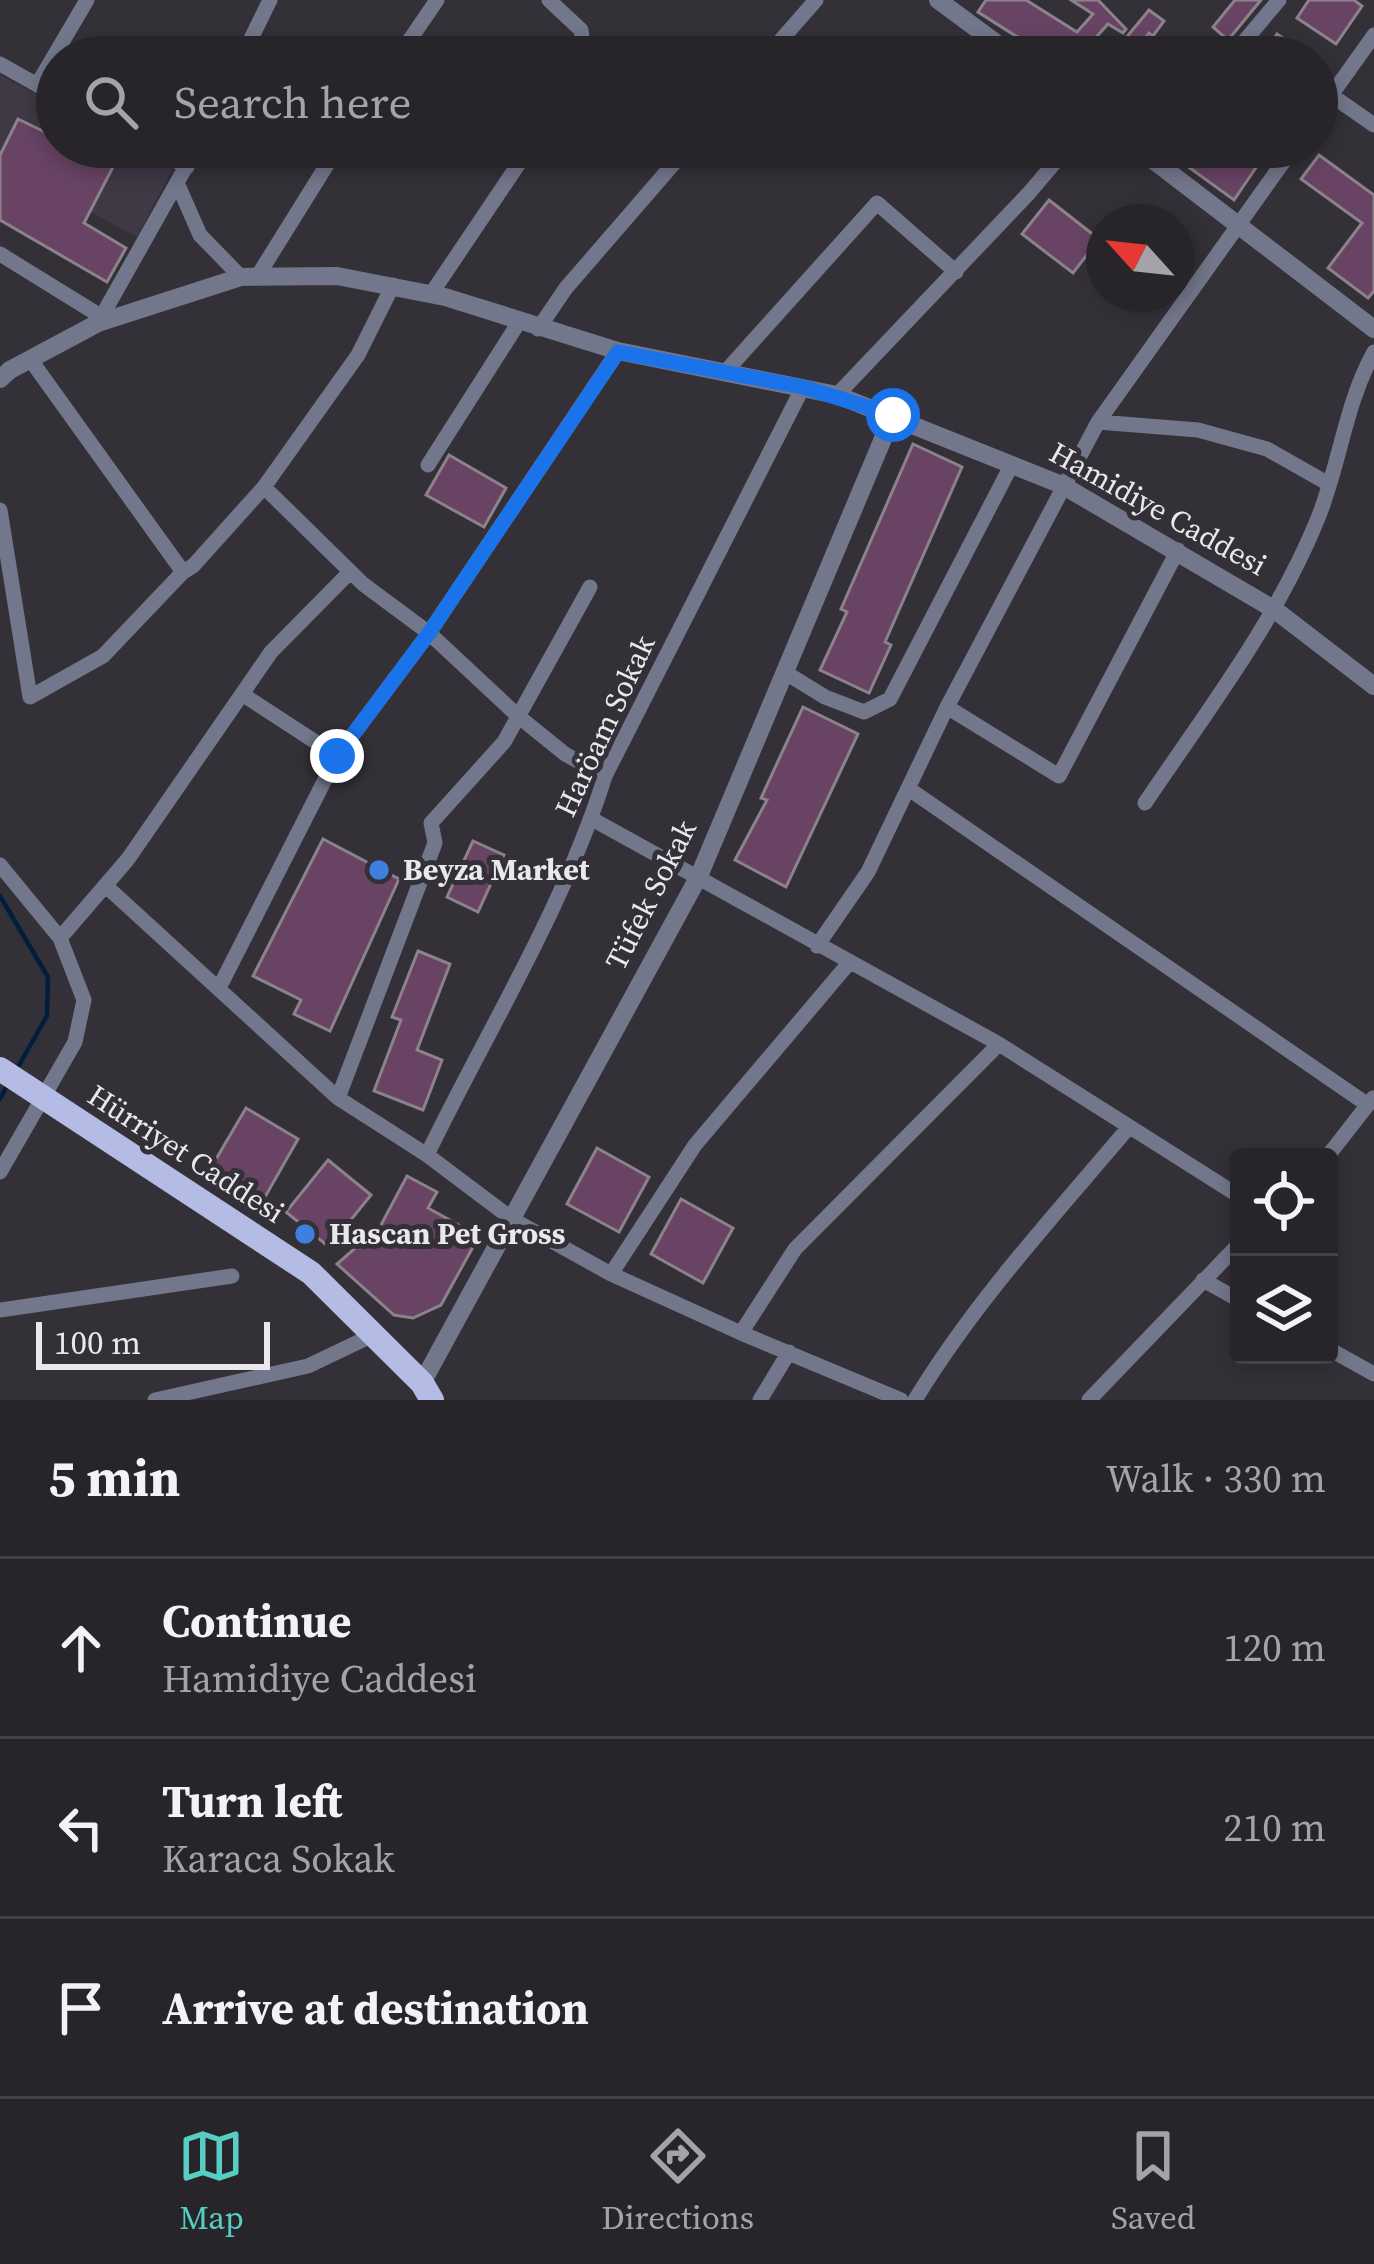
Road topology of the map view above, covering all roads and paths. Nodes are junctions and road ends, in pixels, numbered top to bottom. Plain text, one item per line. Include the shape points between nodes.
1 (87, 0) edge
2 (270, 0) edge
3 (436, 0) edge
4 (815, 0) edge
5 (938, 0) edge
6 (1279, 0) edge
7 (559, 3) edge
8 (1374, 34) edge
9 (66, 36) edge
10 (252, 36) edge
11 (412, 36) edge
12 (582, 36) edge
13 (784, 36) edge
14 (987, 36) edge
15 (1249, 36) edge
16 (0, 64) edge
17 (36, 84) edge
18 (1338, 85) edge
19 (1338, 100) edge
20 (1374, 125) edge
21 (186, 168) edge
22 (324, 168) edge
23 (516, 168) edge
24 (670, 168) edge
25 (1049, 168) edge
26 (1169, 168) edge
27 (1279, 168) edge
28 (178, 185) junction
29 (1238, 225) junction
30 (0, 254) edge
31 (956, 272) junction
32 (249, 277) junction
33 (393, 285) junction
34 (431, 294) junction
35 (100, 320) junction
36 (528, 325) junction
37 (1373, 326) edge
38 (618, 352) junction
39 (1374, 352) edge
40 (30, 359) junction
41 (726, 371) junction
42 (0, 379) edge
43 (803, 387) junction
44 (837, 395) junction
45 (893, 415) junction
46 (1098, 422) junction
47 (1012, 464) junction
48 (428, 465) dead end
49 (1327, 482) junction
50 (1062, 484) junction
51 (264, 487) junction
52 (1, 519) edge
53 (1178, 550) junction
54 (183, 572) junction
55 (350, 572) junction
56 (590, 587) dead end
57 (1275, 610) junction
58 (429, 633) junction
59 (786, 673) junction
60 (1374, 686) edge
61 (242, 694) junction
62 (947, 707) junction
63 (518, 716) junction
64 (337, 756) junction
65 (605, 776) junction
66 (909, 789) junction
67 (1145, 802) dead end
68 (592, 819) junction
69 (0, 865) edge
70 (699, 876) junction
71 (107, 887) junction
72 (60, 938) junction
73 (818, 946) junction
74 (849, 963) junction
75 (219, 988) junction
76 (998, 1045) junction
77 (0, 1069) edge
78 (39, 1093) junction
79 (338, 1098) junction
80 (1367, 1106) edge
81 (1129, 1127) junction
82 (1374, 1130) edge
83 (1334, 1148) edge
84 (427, 1155) junction
85 (0, 1172) edge
86 (1230, 1190) edge
87 (512, 1219) junction
88 (1230, 1253) edge
89 (611, 1274) junction
90 (232, 1276) dead end
91 (1203, 1280) junction
92 (1230, 1295) edge
93 (0, 1310) edge
94 (741, 1333) junction
95 (373, 1335) junction
96 (790, 1352) junction
97 (1338, 1354) edge
98 (1374, 1374) edge
99 (429, 1396) edge
100 (155, 1400) edge
101 (760, 1400) edge
102 (901, 1400) edge
103 (915, 1400) edge
104 (1089, 1400) edge

1 - 9 street
2 - 10 street
3 - 11 street
4 - 13 street
5 - 14 street
6 - 15 street
7 - 12 street
8 - 18 street
16 - 17 street
19 - 20 street
21 - 28 street
22 - 32 street
23 - 34 street
24 - 36 street
25 - 31 street
26 - 29 street
27 - 29 street
28 - 32 street via 200,235
28 - 35 street
29 - 37 street
29 - 46 street
30 - 35 street
31 - 41 street via 877,203
31 - 44 street
32 - 33 street, Hamidiye Caddesi
32 - 35 street, Hamidiye Caddesi
33 - 34 street, Hamidiye Caddesi
33 - 51 street via 358,356
34 - 36 street, Hamidiye Caddesi
35 - 40 street, Hamidiye Caddesi
36 - 38 street, Hamidiye Caddesi
36 - 48 street
38 - 41 street, Hamidiye Caddesi
38 - 58 street
39 - 49 street
40 - 42 street, Hamidiye Caddesi
40 - 54 street
41 - 43 street, Hamidiye Caddesi
43 - 44 street, Hamidiye Caddesi
43 - 65 street, Haröam Sokak
44 - 45 street, Hamidiye Caddesi
45 - 47 street, Hamidiye Caddesi
45 - 59 street, Tüfek Sokak
46 - 49 street via 1198,430 1267,449
46 - 50 street
47 - 50 street, Hamidiye Caddesi
47 - 59 street via 890,699 864,712
49 - 57 street
50 - 53 street, Hamidiye Caddesi
50 - 62 street
51 - 54 street
51 - 55 street
52 - 54 street via 31,697 103,656
53 - 57 street, Hamidiye Caddesi
53 - 62 street via 1059,776
55 - 58 street
55 - 61 street via 271,652
56 - 63 street
57 - 60 street, Hamidiye Caddesi
57 - 67 street
58 - 63 street
58 - 64 street
59 - 70 street, Tüfek Sokak
61 - 64 street
61 - 71 street
62 - 66 street
63 - 65 street
63 - 79 street via 431,823 435,843
64 - 75 street
65 - 68 street, Haröam Sokak
66 - 73 street via 868,872
66 - 80 street
68 - 70 street
68 - 84 street, Haröam Sokak
69 - 72 street
70 - 73 street
70 - 87 street, Tüfek Sokak
71 - 72 street
71 - 75 street
72 - 78 street via 84,1000 75,1042
73 - 74 street
74 - 76 street
74 - 89 street via 695,1144
75 - 79 street
76 - 81 street
76 - 94 street via 796,1250
77 - 78 main road, Hürriyet Caddesi
78 - 85 street
78 - 95 main road, Hürriyet Caddesi via 311,1273
79 - 84 street
80 - 82 street
80 - 83 street
81 - 86 street
81 - 103 street via 951,1341
84 - 87 street
87 - 89 street
87 - 99 street, Tüfek Sokak
88 - 91 street
89 - 94 street
90 - 93 street
91 - 92 street
91 - 104 street
94 - 96 street
95 - 99 main road, Hürriyet Caddesi
95 - 100 street via 308,1366
96 - 101 street
96 - 102 street
97 - 98 street

